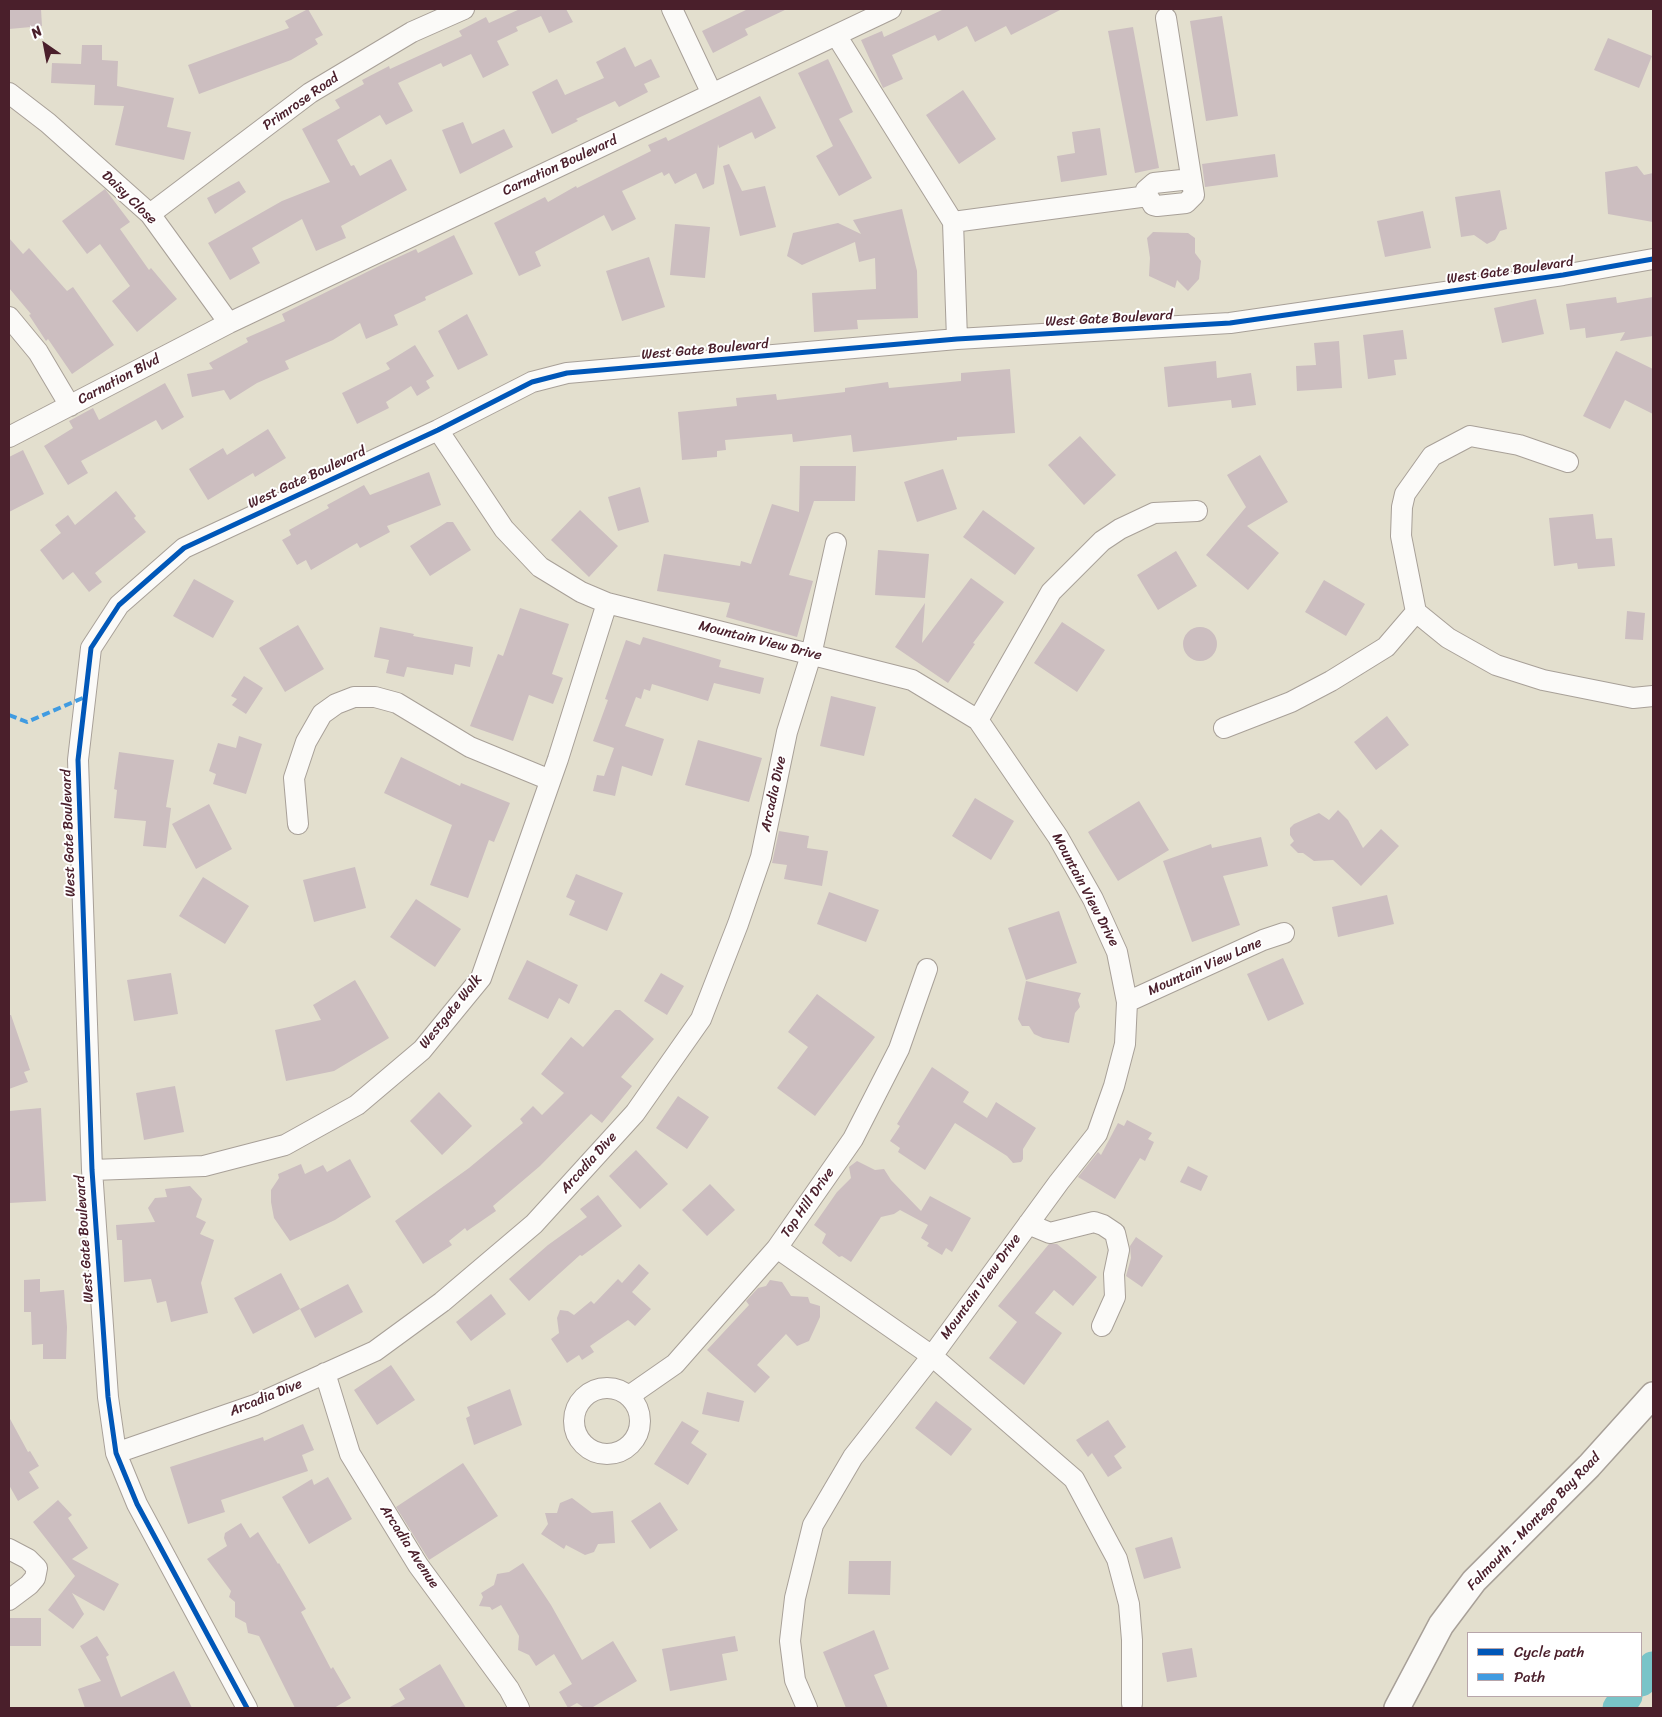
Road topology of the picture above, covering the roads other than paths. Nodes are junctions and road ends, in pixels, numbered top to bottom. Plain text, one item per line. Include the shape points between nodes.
1 (464, 9) edge
2 (672, 9) edge
3 (891, 9) edge
4 (1166, 18) dead end
5 (836, 35) junction
6 (9, 93) edge
7 (712, 94) junction
8 (150, 214) junction
9 (953, 222) junction
10 (1653, 259) edge
11 (9, 317) edge
12 (229, 323) junction
13 (957, 339) junction
14 (70, 406) junction
15 (438, 430) junction
16 (9, 437) edge
17 (1568, 462) dead end
18 (1197, 511) dead end
19 (836, 543) dead end
20 (607, 603) junction
21 (1416, 612) junction
22 (811, 655) junction
23 (1653, 696) edge
24 (978, 720) junction
25 (1224, 728) dead end
26 (550, 780) junction
27 (298, 824) dead end
28 (1284, 933) dead end
29 (927, 969) dead end
30 (1127, 1002) junction
31 (92, 1170) junction
32 (1028, 1224) junction
33 (777, 1248) junction
34 (1102, 1326) dead end
35 (932, 1356) junction
36 (325, 1373) junction
37 (1653, 1395) edge
38 (629, 1396) dead end
39 (116, 1453) junction
40 (9, 1548) edge
41 (9, 1600) edge
42 (1132, 1704) dead end
43 (242, 1706) edge
44 (519, 1708) edge
45 (807, 1708) edge
46 (1397, 1708) edge

1 - 8 street, Primrose Road via 412,32 310,93
2 - 7 street
3 - 5 street, Carnation Boulevard
4 - 9 street via 1191,178 1154,183 1146,190 1148,196
5 - 7 street, Carnation Boulevard
5 - 9 street
6 - 8 street, Daisy Close
7 - 12 street, Carnation Boulevard
8 - 12 street, Daisy Close
9 - 13 street
10 - 13 street, West Gate Boulevard via 1554,277 1230,323
11 - 14 street via 38,352
12 - 14 street, Carnation Blvd
13 - 15 street, West Gate Boulevard via 567,374 532,382
14 - 16 street, Carnation Blvd
15 - 20 street, Mountain View Drive via 504,529 540,567 580,592
15 - 31 street, West Gate Boulevard via 184,548 119,605 91,648 78,760
17 - 21 street via 1519,445 1470,436 1432,456 1405,494 1402,507 1401,536
18 - 24 street via 1154,513 1102,541 1051,592
19 - 22 street, Arcadia Dive
20 - 22 street, Mountain View Drive
20 - 26 street, Westgate Walk
21 - 23 street via 1448,638 1496,665 1543,680 1633,698
21 - 25 street via 1386,647 1331,681 1291,702
22 - 24 street, Mountain View Drive via 912,680
22 - 36 street, Arcadia Dive via 787,732 761,857 701,1019 635,1113 534,1224 442,1302 382,1346
24 - 30 street, Mountain View Drive via 1058,837 1093,899 1117,952
26 - 27 street via 470,747 397,703 375,697 354,697 322,714 306,742 294,778
26 - 31 street, Westgate Walk via 481,978 422,1050 358,1105 285,1146 204,1166
28 - 30 street, Mountain View Lane
29 - 33 street, Top Hill Drive via 899,1049 853,1139
30 - 32 street, Mountain View Drive via 1125,1044 1098,1134
31 - 39 street, West Gate Boulevard via 107,1388
32 - 34 street via 1050,1233 1094,1222 1115,1233 1119,1250 1114,1274 1115,1297
32 - 35 street, Mountain View Drive
33 - 35 street
33 - 38 street, Top Hill Drive via 675,1364
35 - 42 street via 1074,1479 1118,1559 1129,1604
35 - 45 street, Mountain View Drive via 853,1457 813,1525 795,1598 790,1640 795,1680
36 - 39 street, Arcadia Dive via 255,1405
36 - 44 street, Arcadia Avenue via 350,1454 418,1565 509,1689
37 - 46 main road, Falmouth - Montego Bay Road via 1589,1466 1474,1581 1441,1625
39 - 43 street, West Gate Boulevard via 137,1504
40 - 41 street via 37,1568 29,1585

